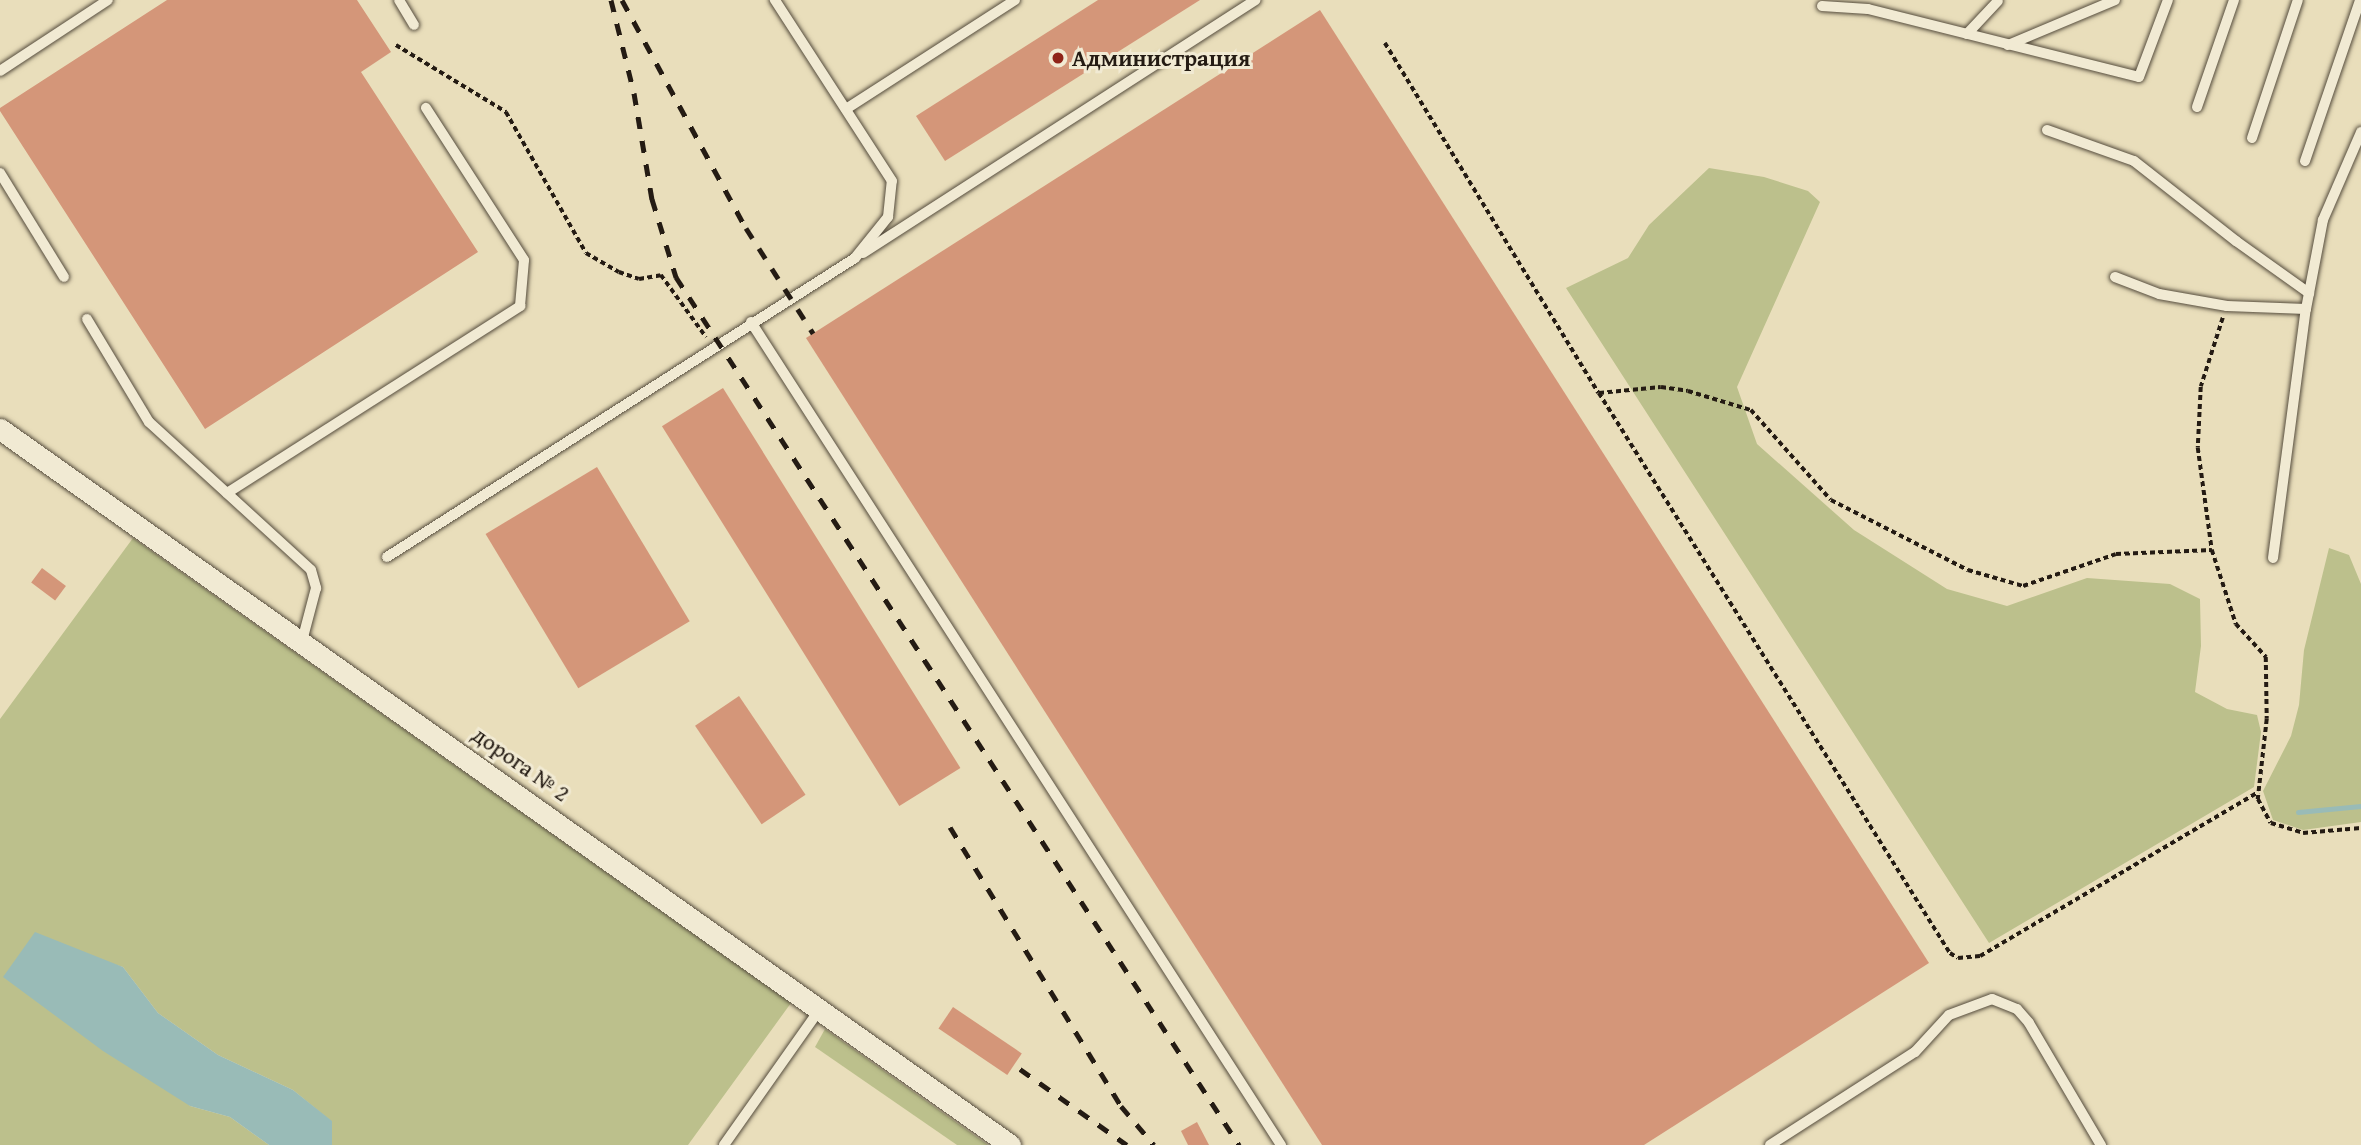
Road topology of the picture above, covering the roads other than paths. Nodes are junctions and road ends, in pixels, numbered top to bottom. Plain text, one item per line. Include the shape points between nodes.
1 (108, 0) edge
2 (400, 0) edge
3 (775, 0) edge
4 (1016, 0) edge
5 (1256, 0) edge
6 (2115, 0) edge
7 (2168, 0) edge
8 (2234, 0) edge
9 (2298, 0) edge
10 (2360, 0) edge
11 (1998, 1) edge
12 (1871, 4) edge
13 (1822, 6) dead end
14 (414, 25) dead end
15 (1968, 34) junction
16 (2008, 45) junction
17 (0, 71) edge
18 (2197, 107) dead end
19 (426, 108) dead end
20 (846, 109) junction
21 (2047, 130) dead end
22 (2361, 131) edge
23 (2252, 138) dead end
24 (2305, 161) dead end
25 (0, 173) edge
26 (855, 258) junction
27 (64, 277) dead end
28 (2115, 277) dead end
29 (2309, 293) junction
30 (2306, 309) junction
31 (87, 319) dead end
32 (751, 323) junction
33 (0, 429) edge
34 (227, 493) junction
35 (387, 557) dead end
36 (2273, 558) dead end
37 (302, 641) junction
38 (820, 1009) junction
39 (724, 1145) edge
40 (1010, 1145) edge
41 (1281, 1145) edge
42 (1770, 1145) edge
43 (2101, 1145) edge

1 - 17 lane
2 - 14 lane
3 - 20 lane
4 - 20 lane
5 - 26 lane
6 - 16 lane
7 - 16 lane via 2139,77
8 - 18 lane
9 - 23 lane
10 - 24 lane
11 - 15 lane
12 - 13 lane
12 - 15 lane
15 - 16 lane
19 - 34 lane via 524,260 520,306
20 - 26 lane via 892,181 888,217
21 - 29 lane via 2134,161
22 - 29 lane via 2323,220
25 - 27 lane
26 - 32 lane
28 - 30 lane via 2159,294 2227,306
29 - 30 lane
30 - 36 lane
31 - 34 lane via 149,422
32 - 35 lane
32 - 41 lane
33 - 37 street, дорога № 2
34 - 37 lane via 311,570 316,588
37 - 38 street, дорога № 2
38 - 39 lane
38 - 40 street, дорога № 2
42 - 43 lane via 1915,1052 1949,1015 1992,999 2017,1009 2029,1023

